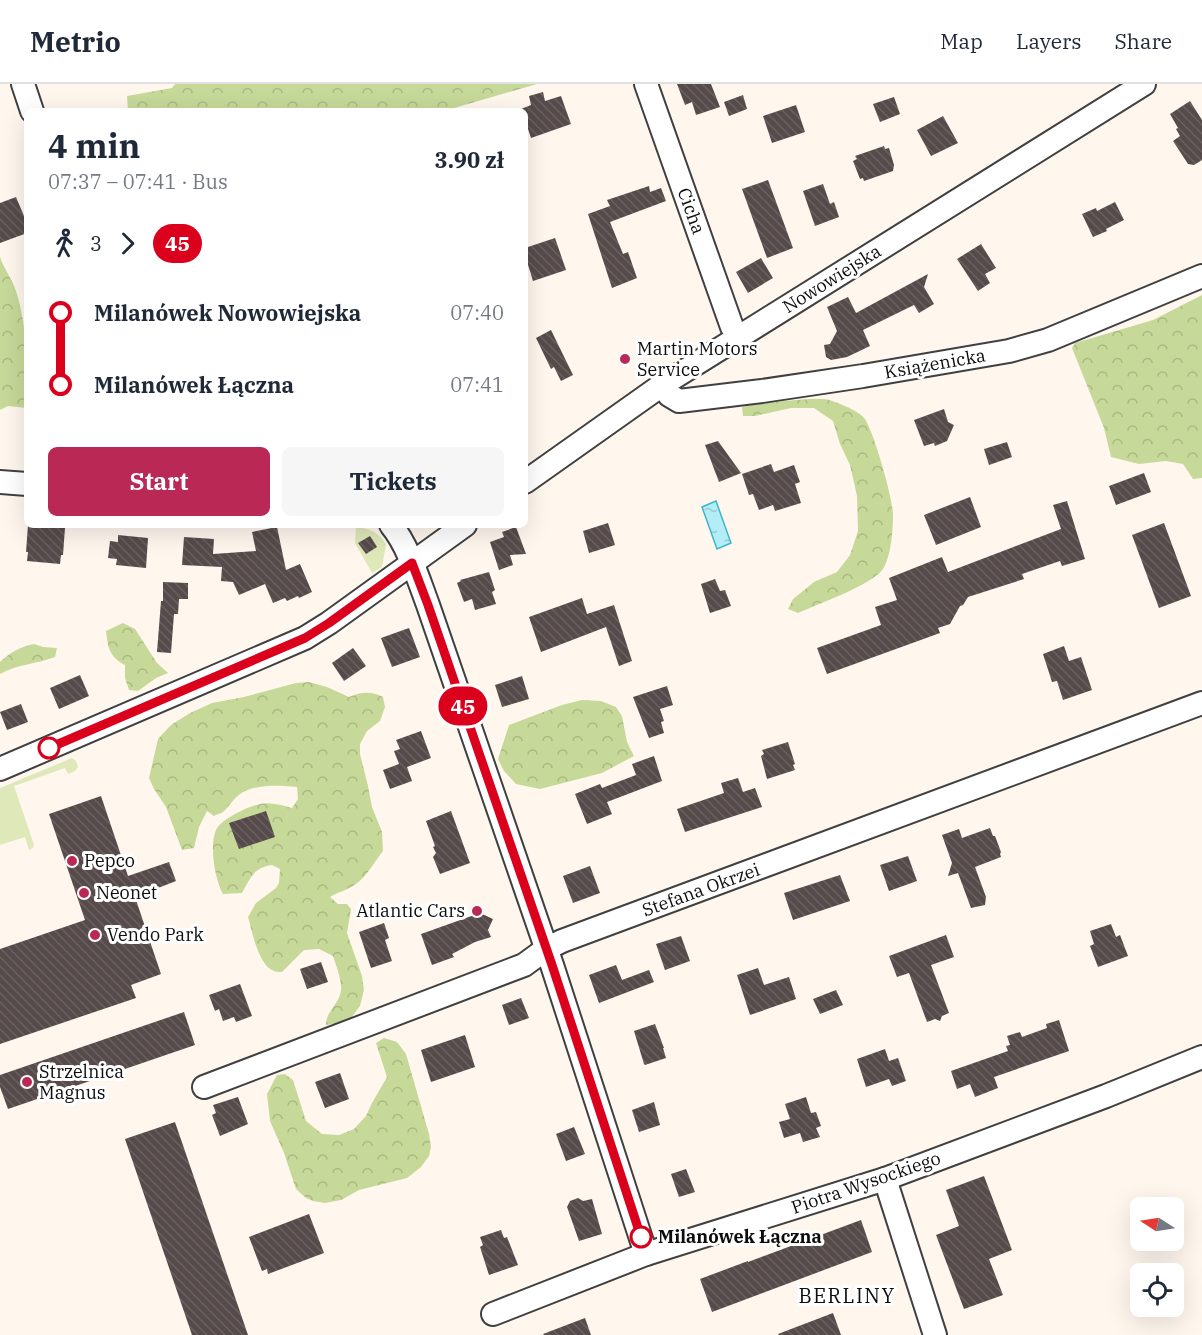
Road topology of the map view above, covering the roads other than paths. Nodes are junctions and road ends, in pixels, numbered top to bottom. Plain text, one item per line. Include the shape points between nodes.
1 (22, 84) edge
2 (646, 84) edge
3 (1144, 84) edge
4 (31, 108) edge
5 (1202, 276) edge
6 (739, 337) junction
7 (662, 385) junction
8 (528, 480) edge
9 (0, 482) edge
10 (24, 484) edge
11 (394, 528) edge
12 (461, 528) edge
13 (412, 563) junction
14 (1202, 703) edge
15 (0, 769) edge
16 (546, 949) junction
17 (1202, 1057) edge
18 (204, 1087) dead end
19 (885, 1179) junction
20 (646, 1254) junction
21 (494, 1314) dead end
22 (935, 1335) edge

1 - 4 street
2 - 6 street, Cicha via 732,327
3 - 6 street, Nowowiejska
5 - 7 street, Książenicka via 1048,340 1009,351 679,401 669,396
6 - 7 street, Nowowiejska
7 - 8 street, Nowowiejska
9 - 10 street
11 - 13 street
12 - 13 street
13 - 15 street via 305,638
13 - 16 street
14 - 16 street, Stefana Okrzei
16 - 18 street, Stefana Okrzei via 524,965
16 - 20 street
17 - 19 street, Piotra Wysockiego
19 - 20 street, Piotra Wysockiego
19 - 22 street
20 - 21 street, Piotra Wysockiego

